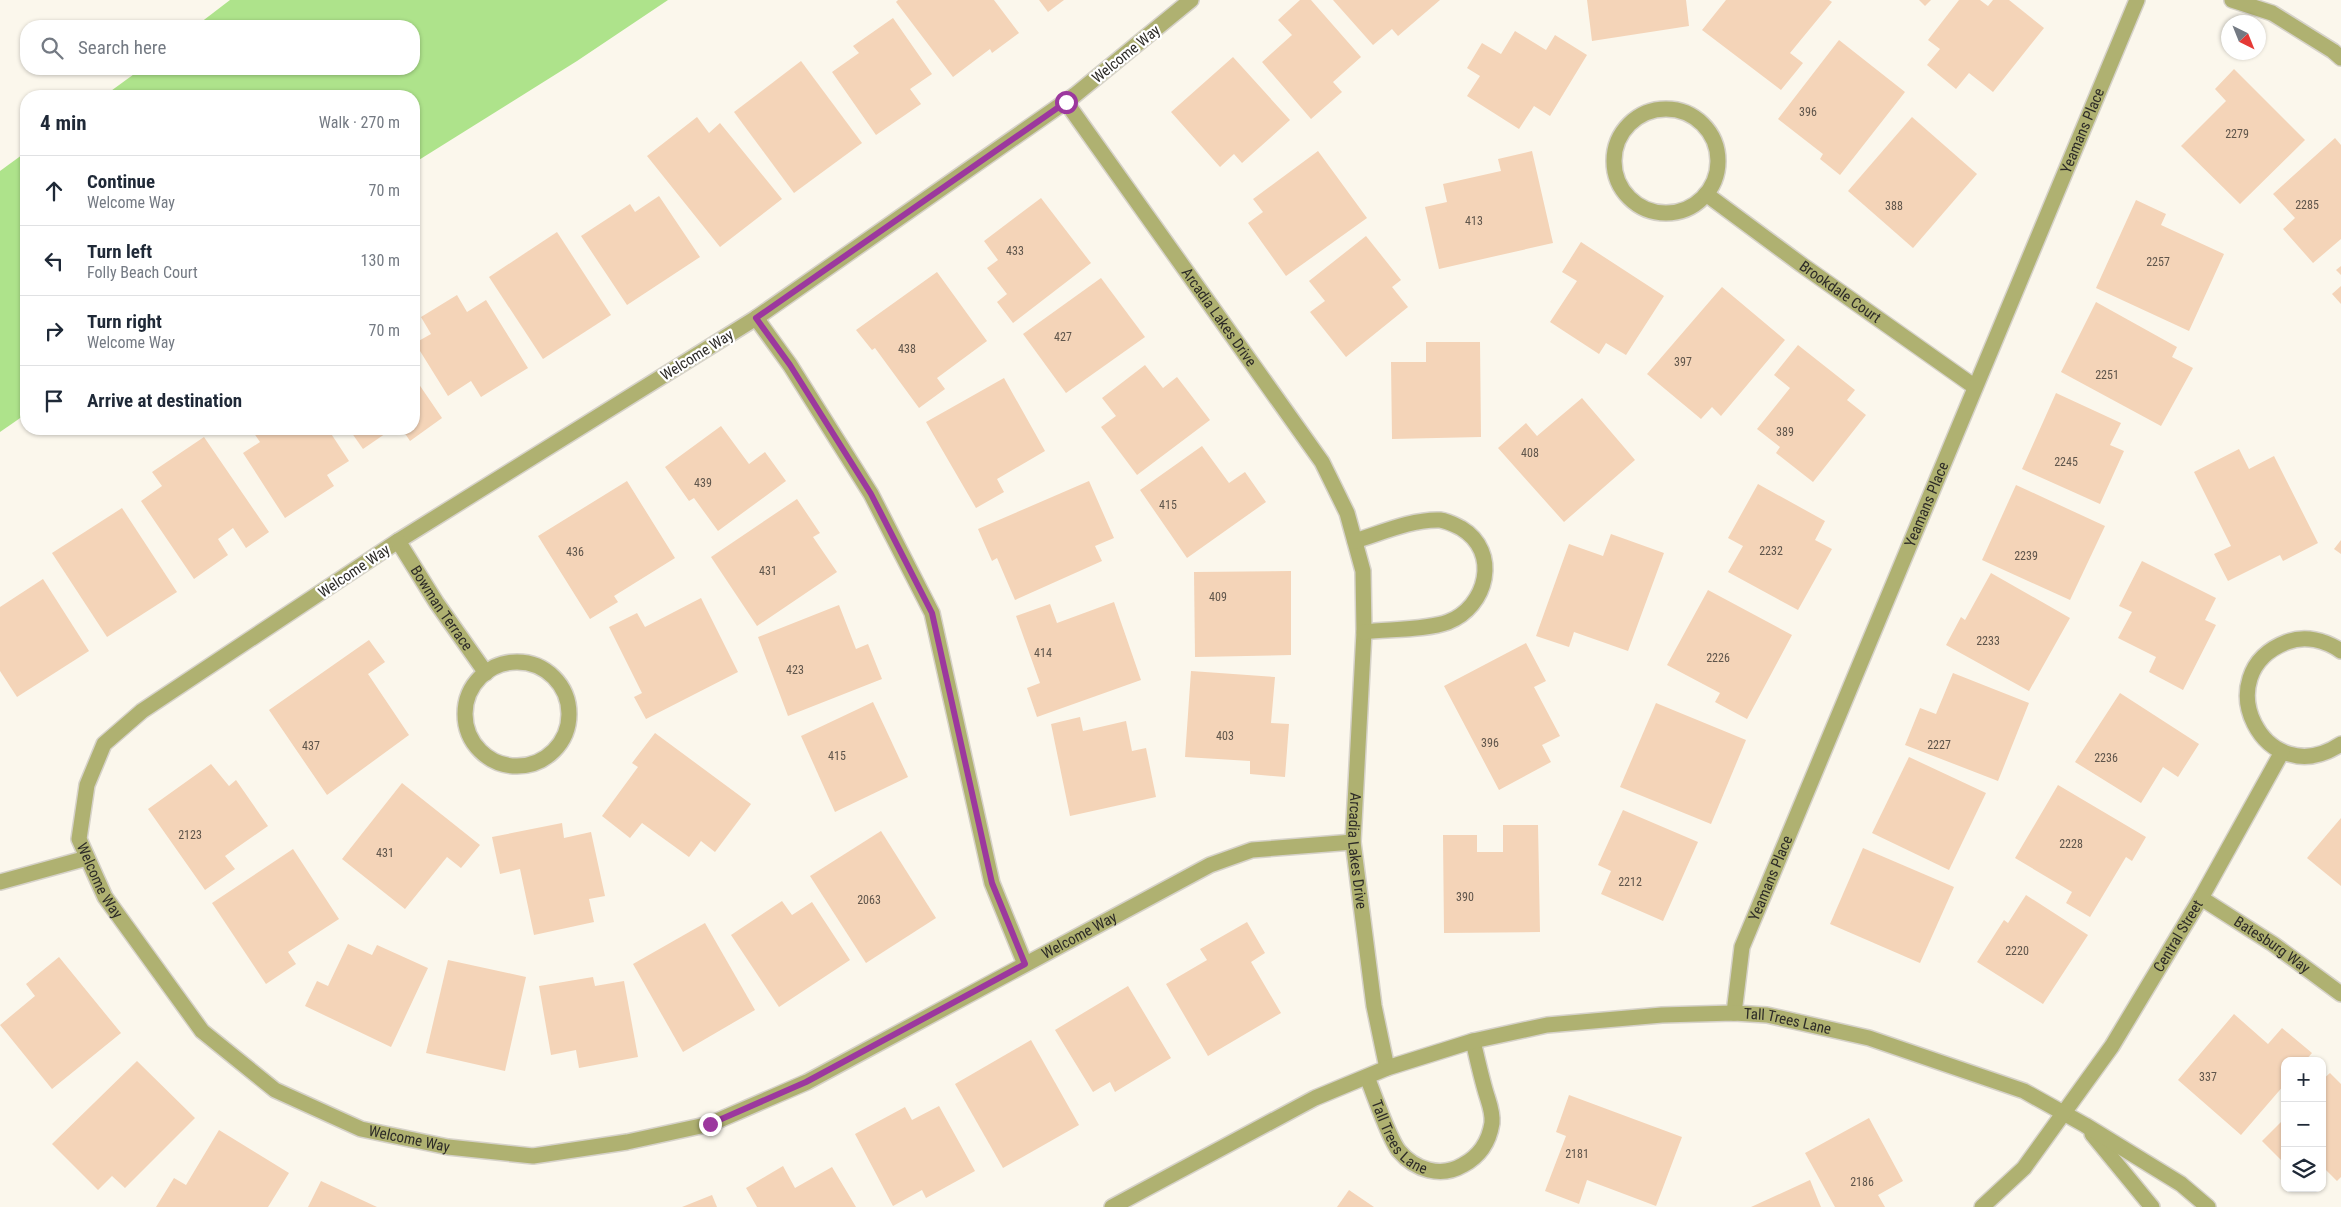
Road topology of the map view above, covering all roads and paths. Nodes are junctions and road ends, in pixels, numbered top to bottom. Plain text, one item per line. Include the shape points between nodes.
1 (1191, 0) edge
2 (2137, 0) edge
3 (2232, 0) edge
4 (2341, 58) edge
5 (1066, 102) junction
6 (1706, 194) junction
7 (756, 318) junction
8 (1975, 387) junction
9 (1355, 541) junction
10 (398, 542) junction
11 (1364, 632) junction
12 (2341, 651) edge
13 (486, 673) junction
14 (2341, 744) edge
15 (2282, 752) junction
16 (1353, 842) junction
17 (87, 858) junction
18 (0, 882) edge
19 (2201, 898) junction
20 (1025, 964) junction
21 (2341, 994) edge
22 (1734, 1013) junction
23 (1473, 1041) junction
24 (1387, 1068) junction
25 (1367, 1077) junction
26 (2062, 1112) junction
27 (2085, 1125) junction
28 (1112, 1207) edge
29 (1982, 1207) edge
30 (2152, 1207) edge
31 (2208, 1207) edge

1 - 5 street, Welcome Way
2 - 8 street, Yeamans Place
3 - 4 street via 2272,13
5 - 7 street, Welcome Way
5 - 9 street, Arcadia Lakes Drive via 1322,462 1347,513
6 - 6 street via 1683,210 1669,213 1655,212 1630,199 1616,175 1614,162 1615,148 1630,123 1643,114 1658,110 1688,114 1702,123 1711,135 1717,165 1714,180
6 - 8 street, Brookdale Court
7 - 10 street, Welcome Way
7 - 20 street via 790,365 871,494 932,613 992,883
8 - 22 street, Yeamans Place via 1742,947
9 - 11 street, Arcadia Lakes Drive via 1363,571
9 - 11 street via 1417,523 1441,520 1467,532 1480,547 1486,573 1481,594 1468,611 1440,624
10 - 13 street, Bowman Terrace
10 - 17 street, Welcome Way via 142,711 104,744 87,786 79,839
11 - 16 street, Arcadia Lakes Drive
12 - 15 street via 2332,644 2312,639 2294,640 2276,646 2262,658 2252,674 2247,691 2248,710 2255,728
13 - 13 street via 500,665 515,662 545,670 557,680 569,708 569,723 564,738 542,760 512,766 484,754 474,743 465,713 472,691
14 - 15 street via 2322,754 2302,756
15 - 19 street, Central Street
16 - 20 street, Welcome Way via 1252,850 1210,865
16 - 24 street, Arcadia Lakes Drive via 1374,1006
17 - 18 street
17 - 20 street, Welcome Way via 105,897 202,1031 275,1090 361,1129 448,1147 533,1156 627,1142 710,1124 806,1082
19 - 21 street, Batesburg Way via 2273,944
19 - 26 street, Central Street via 2112,1046
22 - 23 street, Tall Trees Lane via 1662,1015 1547,1025
22 - 26 street, Tall Trees Lane via 1767,1015 1869,1038 2024,1091
23 - 24 street, Tall Trees Lane
23 - 25 street, Tall Trees Lane via 1492,1121 1487,1142 1475,1159 1456,1169 1440,1172 1420,1168 1397,1149
24 - 25 street, Tall Trees Lane
25 - 28 street, Tall Trees Lane via 1315,1098
26 - 27 street, Tall Trees Lane
26 - 29 street, Central Street via 2024,1168
27 - 30 street, Tall Trees Lane
27 - 31 street, Tall Trees Lane via 2181,1184

